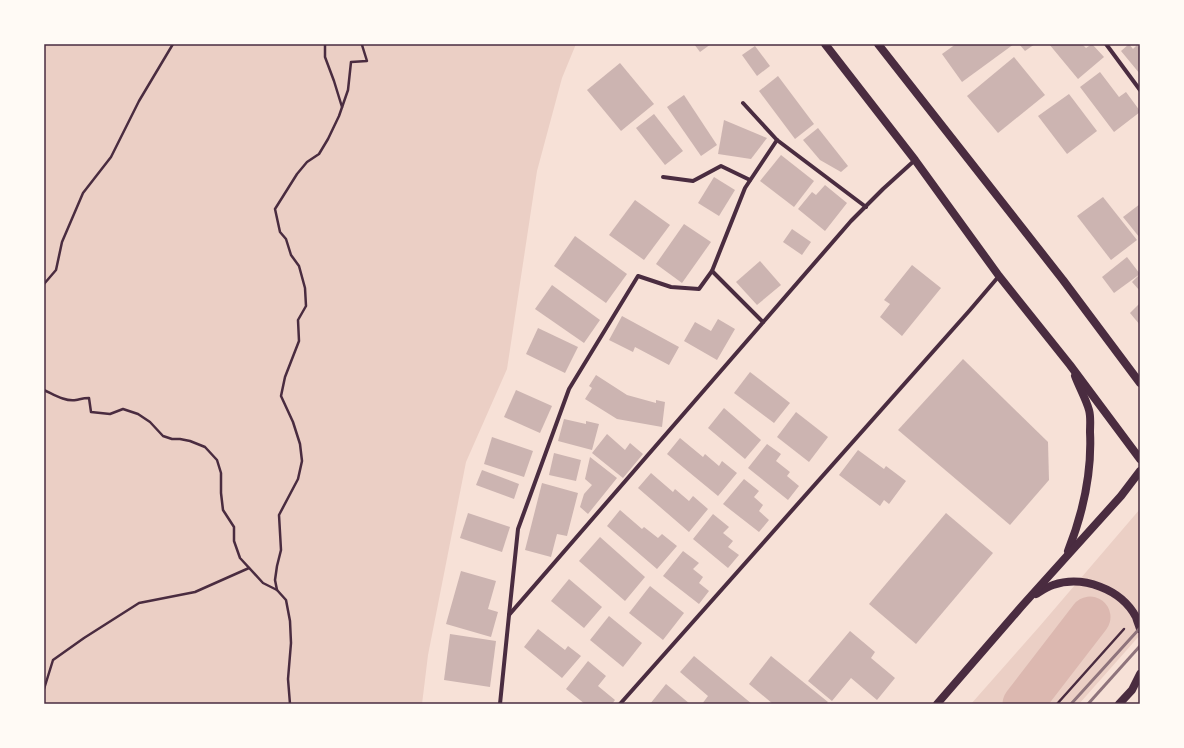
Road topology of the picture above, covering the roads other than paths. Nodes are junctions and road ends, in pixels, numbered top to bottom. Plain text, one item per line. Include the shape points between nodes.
1 (825, 44) edge
2 (878, 44) edge
3 (1106, 44) edge
4 (1140, 90) edge
5 (742, 102) dead end
6 (777, 140) junction
7 (916, 160) junction
8 (664, 177) dead end
9 (750, 180) junction
10 (866, 207) junction
11 (712, 270) junction
12 (999, 276) junction
13 (763, 322) junction
14 (1070, 365) junction
15 (1129, 367) junction
16 (1140, 373) edge
17 (1140, 383) edge
18 (1140, 459) edge
19 (1140, 471) edge
20 (1066, 557) junction
21 (1021, 607) junction
22 (509, 615) junction
23 (1140, 629) edge
24 (1140, 674) edge
25 (1140, 683) edge
26 (500, 704) edge
27 (620, 704) edge
28 (938, 704) edge
29 (1119, 704) edge

1 - 7 main road
2 - 15 main road
3 - 4 street
5 - 6 street
6 - 9 street
6 - 10 street
7 - 10 street
7 - 12 main road
8 - 9 street via 693,181 721,166
9 - 11 street
10 - 13 street
11 - 13 street
11 - 22 street via 699,289 672,288 638,276 569,389 518,529
12 - 14 main road
12 - 27 street
13 - 22 street
14 - 18 main road
14 - 20 main road via 1089,411 1090,438 1082,512
15 - 16 main road
15 - 17 main road
19 - 20 main road
20 - 21 main road
21 - 23 main road via 1035,594 1052,585 1090,583 1108,590 1124,602
21 - 28 main road
22 - 26 street
24 - 29 main road via 1132,690
25 - 29 main road

